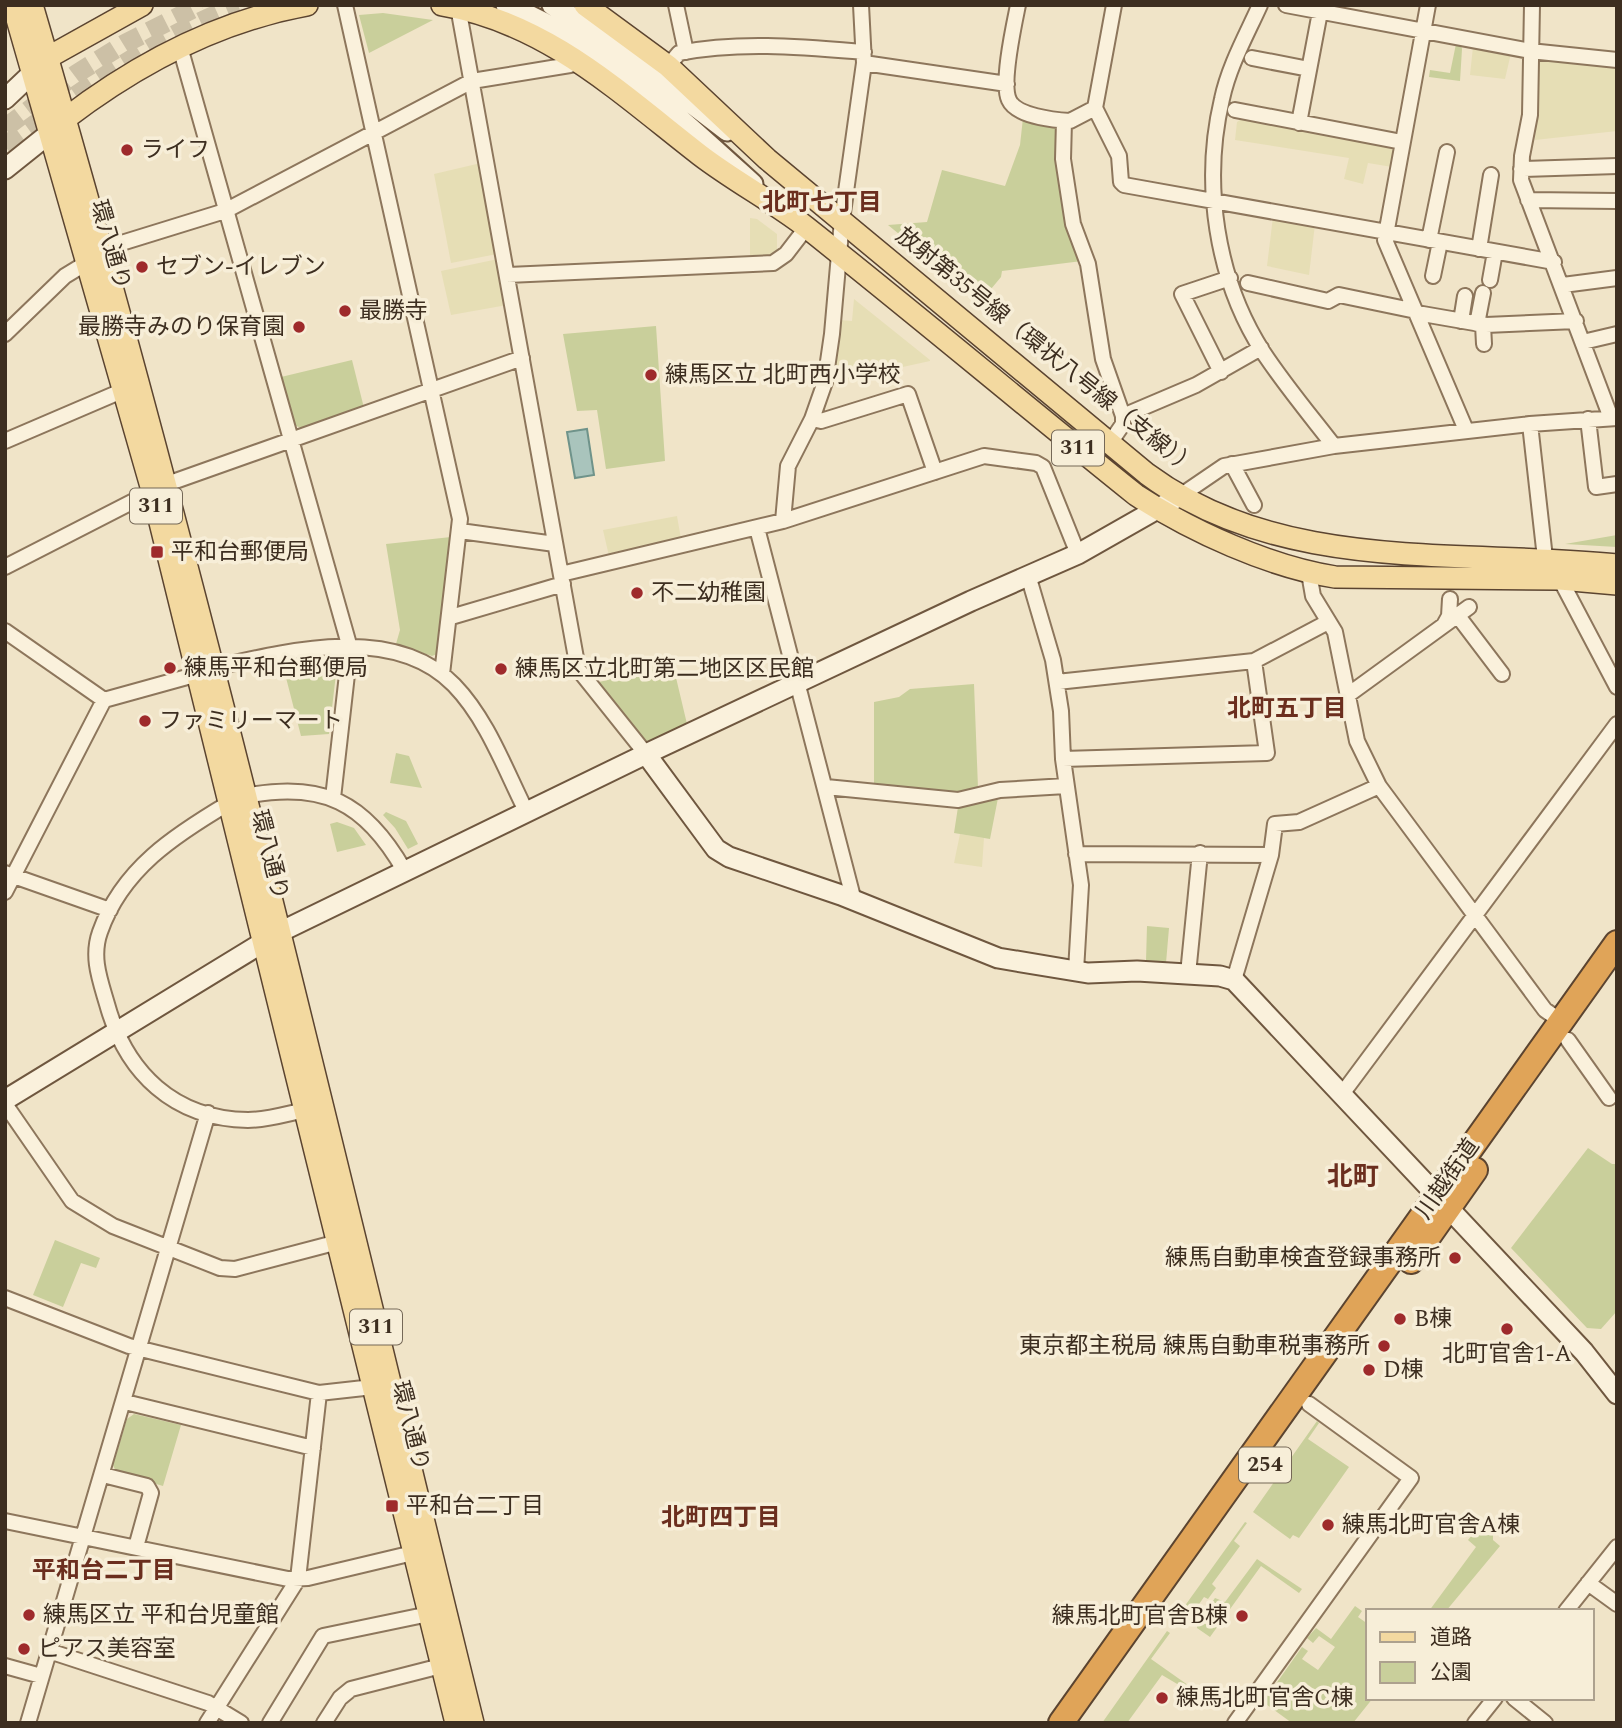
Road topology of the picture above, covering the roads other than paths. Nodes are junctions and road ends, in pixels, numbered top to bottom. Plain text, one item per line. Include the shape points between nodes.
1 (13, 5) edge
2 (32, 5) edge
3 (142, 5) edge
4 (345, 5) edge
5 (506, 5) edge
6 (552, 5) edge
7 (585, 5) edge
8 (676, 5) edge
9 (861, 5) edge
10 (1018, 5) edge
11 (1114, 5) edge
12 (1260, 5) edge
13 (1286, 5) edge
14 (1428, 5) edge
15 (1532, 5) edge
16 (300, 6) edge
17 (452, 7) edge
18 (270, 8) edge
19 (1320, 12) junction
20 (1423, 32) junction
21 (180, 47) junction
22 (1530, 51) junction
23 (686, 52) junction
24 (47, 58) junction
25 (574, 58) junction
26 (864, 58) junction
27 (1252, 58) dead end
28 (1617, 60) edge
29 (668, 66) junction
30 (1309, 69) junction
31 (32, 75) junction
32 (472, 81) junction
33 (1007, 84) junction
34 (5, 99) edge
35 (1095, 108) junction
36 (1236, 110) dead end
37 (65, 119) junction
38 (1063, 121) junction
39 (1299, 123) junction
40 (375, 131) junction
41 (50, 134) junction
42 (1402, 142) junction
43 (1447, 152) dead end
44 (767, 159) junction
45 (1617, 166) edge
46 (5, 169) edge
47 (1521, 169) junction
48 (1491, 175) dead end
49 (1213, 200) junction
50 (1528, 200) junction
51 (1617, 201) edge
52 (778, 206) junction
53 (225, 211) junction
54 (842, 219) junction
55 (806, 228) junction
56 (1385, 232) junction
57 (1434, 241) junction
58 (1479, 249) junction
59 (1494, 252) junction
60 (95, 256) junction
61 (839, 256) junction
62 (1554, 262) junction
63 (507, 275) junction
64 (1433, 276) dead end
65 (1230, 278) junction
66 (1617, 278) edge
67 (1490, 280) dead end
68 (1248, 283) dead end
69 (1563, 285) junction
70 (1483, 293) dead end
71 (1465, 296) dead end
72 (1416, 312) junction
73 (1461, 321) junction
74 (1576, 321) junction
75 (1480, 324) junction
76 (5, 334) edge
77 (1617, 334) edge
78 (1583, 342) junction
79 (1484, 345) dead end
80 (1261, 348) junction
81 (522, 358) junction
82 (1221, 372) junction
83 (124, 390) junction
84 (432, 390) junction
85 (1122, 416) junction
86 (1614, 418) edge
87 (812, 419) junction
88 (1588, 419) junction
89 (1531, 424) junction
90 (1466, 430) junction
91 (5, 440) edge
92 (290, 440) junction
93 (1110, 443) junction
94 (1334, 446) junction
95 (1232, 464) junction
96 (935, 472) junction
97 (1617, 484) edge
98 (160, 487) junction
99 (1180, 496) junction
100 (1254, 505) dead end
101 (1160, 509) junction
102 (783, 521) junction
103 (757, 528) junction
104 (460, 531) junction
105 (555, 544) junction
106 (1078, 554) junction
107 (1545, 558) junction
108 (1617, 565) edge
109 (5, 567) edge
110 (1309, 573) junction
111 (1028, 575) junction
112 (562, 579) junction
113 (1560, 579) junction
114 (1617, 584) edge
115 (1450, 599) dead end
116 (451, 617) junction
117 (1328, 622) junction
118 (1444, 626) junction
119 (5, 631) edge
120 (350, 648) junction
121 (1254, 661) junction
122 (205, 671) junction
123 (442, 674) junction
124 (1502, 674) dead end
125 (798, 682) junction
126 (1057, 682) junction
127 (1617, 687) edge
128 (1348, 695) junction
129 (104, 700) junction
130 (1617, 724) edge
131 (646, 754) junction
132 (1063, 759) junction
133 (1066, 786) junction
134 (1379, 786) junction
135 (826, 787) junction
136 (333, 798) junction
137 (237, 799) junction
138 (526, 811) junction
139 (1200, 853) junction
140 (1076, 854) junction
141 (1271, 855) junction
142 (404, 870) junction
143 (9, 874) edge
144 (5, 892) edge
145 (854, 901) junction
146 (110, 910) junction
147 (1474, 915) junction
148 (272, 936) junction
149 (1617, 943) edge
150 (1076, 971) junction
151 (1617, 971) edge
152 (1188, 974) junction
153 (1234, 980) junction
154 (1564, 1030) junction
155 (115, 1031) junction
156 (1342, 1094) junction
157 (1609, 1098) dead end
158 (5, 1102) edge
159 (305, 1110) junction
160 (208, 1113) junction
161 (1443, 1201) junction
162 (338, 1242) junction
163 (170, 1249) junction
164 (5, 1298) edge
165 (140, 1349) junction
166 (373, 1387) junction
167 (319, 1393) junction
168 (1617, 1394) edge
169 (125, 1402) junction
170 (1308, 1404) junction
171 (313, 1448) junction
172 (103, 1475) junction
173 (5, 1521) edge
174 (83, 1537) junction
175 (136, 1547) junction
176 (1617, 1547) edge
177 (413, 1553) junction
178 (299, 1579) junction
179 (1588, 1583) junction
180 (1617, 1604) edge
181 (1568, 1609) edge
182 (429, 1614) junction
183 (48, 1651) junction
184 (5, 1666) edge
185 (441, 1666) junction
186 (41, 1676) junction
187 (1493, 1700) edge
188 (1516, 1700) edge
189 (217, 1708) junction
190 (28, 1723) edge
191 (207, 1723) edge
192 (241, 1723) edge
193 (270, 1723) edge
194 (324, 1723) edge
195 (456, 1723) edge
196 (473, 1723) edge
197 (1061, 1723) edge
198 (1082, 1723) edge
199 (1235, 1723) edge
200 (1475, 1723) edge
201 (1545, 1723) edge

1 - 31 main road, 環八通り / 311
2 - 24 main road, 環八通り / 311
3 - 24 main road
4 - 40 street
5 - 52 street via 594,52 696,132
6 - 44 street via 598,32
7 - 29 main road, 放射第35号線（環状八号線（支線））
8 - 23 street
9 - 26 street
10 - 33 street
11 - 35 street
12 - 49 street via 1222,98
13 - 19 street
14 - 20 street
15 - 22 street
16 - 18 main road
17 - 25 main road via 523,29
17 - 32 street via 460,18
18 - 21 main road
19 - 20 street
19 - 30 street
20 - 22 street
20 - 42 street
21 - 37 main road
21 - 53 street
22 - 28 street
22 - 47 street via 1530,114
23 - 26 street via 784,47
23 - 29 street via 673,57
24 - 31 street
24 - 37 main road, 環八通り / 311
25 - 32 street via 570,65
25 - 52 main road, 311 via 702,157
26 - 33 street
26 - 54 street
27 - 30 street
29 - 44 main road, 放射第35号線（環状八号線（支線）） / 311
30 - 39 street
31 - 34 street
31 - 41 main road, 環八通り / 311
32 - 40 street
32 - 63 street
33 - 38 street via 1009,100 1019,111
35 - 38 street via 1073,121
35 - 49 street via 1119,156 1122,184
36 - 39 street
37 - 41 street
37 - 60 main road, 環八通り / 311
38 - 85 street via 1063,159 1073,223 1088,264 1103,359
39 - 42 street
40 - 53 street
40 - 84 street
41 - 46 street
41 - 60 main road, 環八通り / 311
42 - 56 street
43 - 57 street
44 - 54 main road, 放射第35号線（環状八号線（支線）） / 311
45 - 47 street
47 - 50 street
48 - 58 street
49 - 56 street
49 - 65 street
50 - 51 street
50 - 62 street
52 - 55 main road, 311
53 - 60 street
53 - 92 street
54 - 61 street
54 - 93 main road, 放射第35号線（環状八号線（支線）） / 311
55 - 61 main road, 311
55 - 63 street via 773,263
56 - 57 street
56 - 72 street
57 - 58 street
57 - 64 street
58 - 59 street
59 - 62 street
59 - 67 street
60 - 76 street via 65,276
60 - 83 main road, 環八通り / 311
60 - 98 main road, 環八通り / 311
61 - 87 street via 827,365
61 - 101 main road, 311
62 - 69 street
63 - 81 street
65 - 80 street
65 - 82 street via 1182,294
66 - 69 street
68 - 72 street via 1328,301 1339,295
69 - 74 street
70 - 75 street
71 - 73 street
72 - 73 street via 1439,311
72 - 90 street
73 - 75 street
74 - 75 street via 1529,326
74 - 78 street
75 - 79 street
77 - 78 street
78 - 86 street
80 - 82 street
80 - 94 street
81 - 84 street
81 - 105 street
82 - 85 street
83 - 91 street
83 - 98 main road, 環八通り / 311
84 - 92 street
84 - 104 street
85 - 93 street via 1124,424
86 - 88 street
87 - 96 street via 821,421 908,394
87 - 102 street via 789,466
88 - 89 street
88 - 97 street via 1596,487
89 - 90 street
89 - 107 street
90 - 94 street
92 - 98 street
92 - 120 street
93 - 99 main road, 放射第35号線（環状八号線（支線）） / 311
94 - 95 street
95 - 99 street
95 - 100 street
96 - 102 street
96 - 106 street via 984,456 1043,467
98 - 109 street
98 - 122 main road, 環八通り / 311
99 - 101 street
99 - 107 main road, 放射第35号線（環状八号線（支線）） / 311 via 1253,529 1315,544
101 - 106 street
101 - 110 main road, 311
102 - 103 street
103 - 112 street
103 - 125 street
104 - 105 street
104 - 116 street
105 - 112 street
106 - 111 street
107 - 108 main road, 放射第35号線（環状八号線（支線）） / 311
110 - 113 main road, 311 via 1386,580
110 - 117 street via 1312,596
111 - 125 street
111 - 126 street
112 - 116 street
112 - 131 street via 578,668
113 - 114 main road, 311
113 - 127 street
115 - 118 street
116 - 123 street
117 - 121 street
117 - 128 street via 1335,632
118 - 124 street via 1463,611
118 - 128 street
119 - 129 street
120 - 122 street via 282,652
120 - 123 street via 403,655
120 - 136 street
121 - 126 street
121 - 132 street via 1267,753
122 - 129 street
122 - 137 main road, 環八通り / 311
123 - 138 street via 475,712
125 - 131 street
125 - 135 street
126 - 132 street
128 - 134 street via 1357,741
129 - 143 street
130 - 147 street
131 - 138 street
131 - 145 street via 722,854
132 - 133 street
133 - 135 street via 1000,790 958,800
133 - 140 street
134 - 141 street via 1298,822 1276,823
134 - 147 street
135 - 145 street
136 - 137 street via 293,790
136 - 142 street via 365,816
137 - 146 street via 162,845
137 - 148 main road, 環八通り / 311
138 - 142 street
139 - 140 street
139 - 141 street
139 - 152 street
140 - 150 street via 1081,885
141 - 153 street
142 - 148 street
143 - 144 street
143 - 146 street
145 - 150 street via 990,956
146 - 155 street via 98,939 96,962
147 - 154 street
147 - 156 street
148 - 155 street
148 - 159 main road, 環八通り / 311
148 - 196 main road, 環八通り / 311
149 - 154 highway, 川越街道 / 254
150 - 152 street
151 - 154 highway, 川越街道 / 254
152 - 153 street
153 - 156 street
154 - 157 street
154 - 161 highway, 川越街道 / 254
155 - 158 street
155 - 160 street via 156,1090
156 - 161 street
158 - 163 street via 72,1201 113,1226
159 - 160 street via 246,1120
159 - 162 main road, 環八通り / 311
160 - 163 street
161 - 168 street via 1584,1352
161 - 170 highway, 川越街道 / 254
161 - 197 highway, 川越街道 / 254
162 - 163 street via 234,1269
162 - 166 main road, 環八通り / 311
163 - 165 street
164 - 165 street
165 - 167 street
165 - 169 street
166 - 167 street
166 - 177 main road, 環八通り / 311
167 - 171 street
169 - 171 street
169 - 172 street
170 - 198 highway, 川越街道 / 254
170 - 199 street via 1411,1478
171 - 178 street
172 - 174 street
172 - 175 street via 147,1486 151,1493
173 - 174 street
174 - 175 street
174 - 183 street
175 - 178 street
176 - 179 street
177 - 178 street
177 - 182 main road, 環八通り / 311
178 - 189 street
179 - 180 street
179 - 181 street
182 - 185 main road, 環八通り / 311
182 - 193 street via 323,1636
183 - 186 street
183 - 189 street
184 - 186 street
185 - 194 street via 351,1689
185 - 195 main road, 環八通り / 311
186 - 190 street
187 - 200 street
188 - 201 street
189 - 191 street
189 - 192 street

